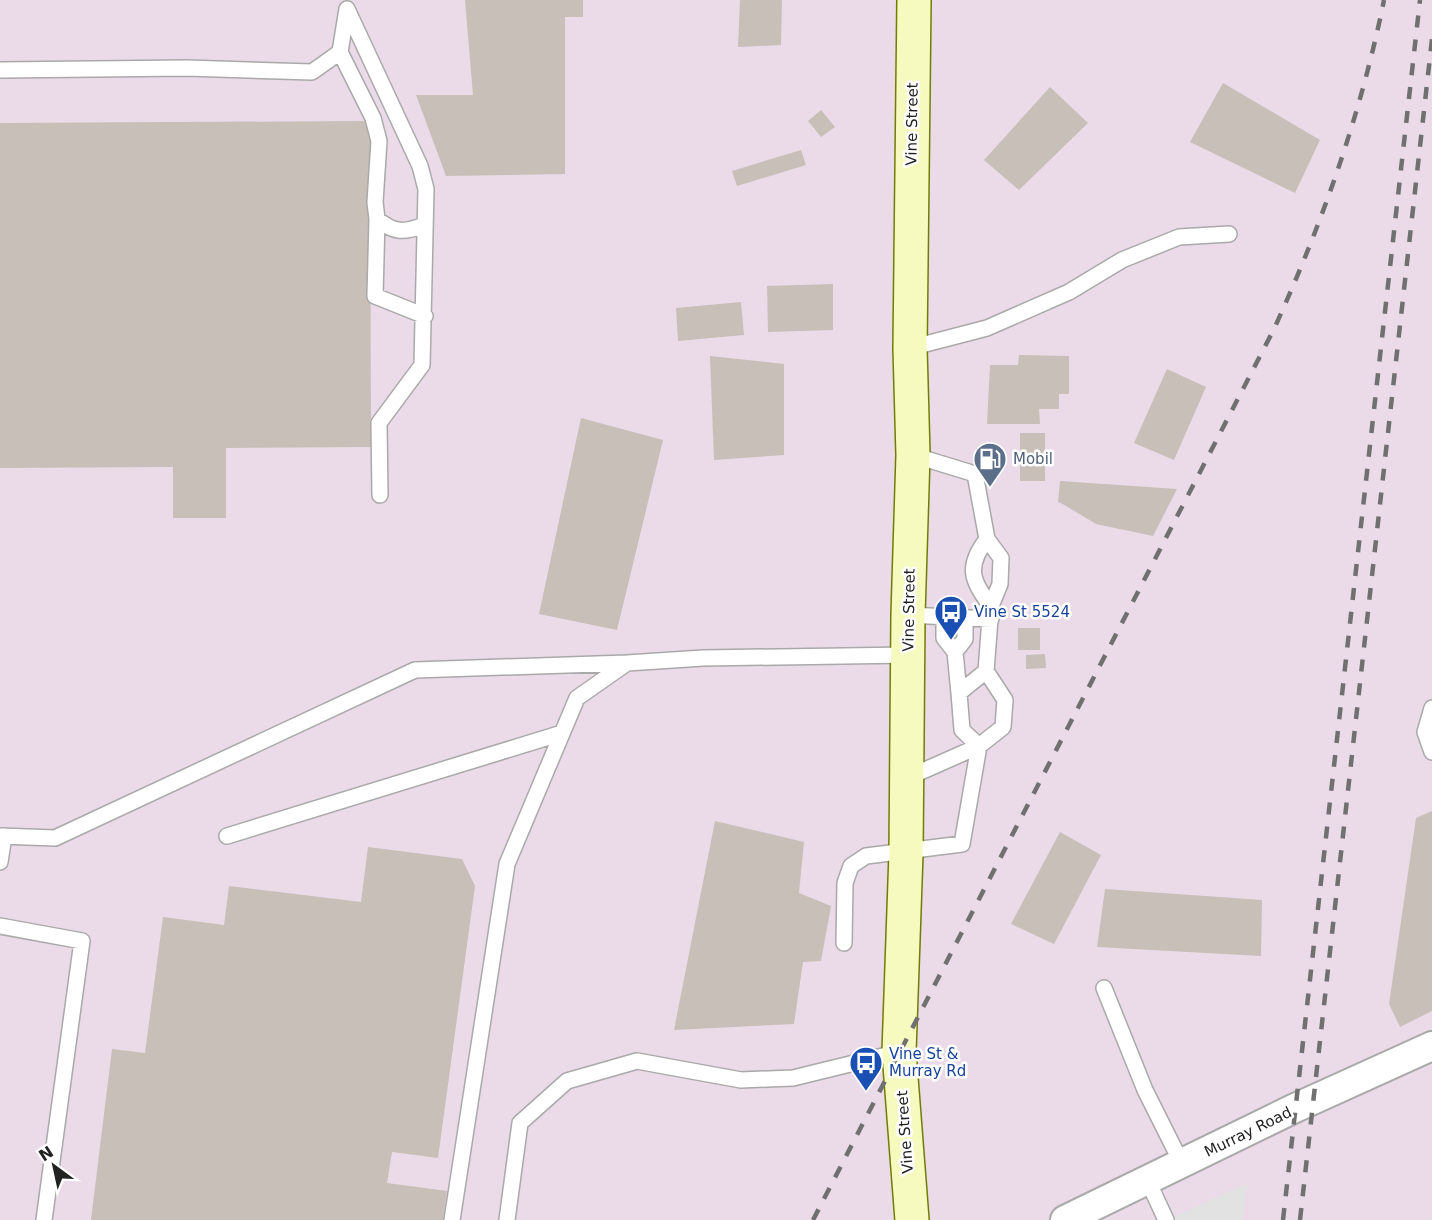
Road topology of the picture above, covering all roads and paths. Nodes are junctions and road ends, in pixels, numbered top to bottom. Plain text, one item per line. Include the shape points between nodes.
1 (914, 0) edge
2 (347, 4) edge
3 (340, 52) junction
4 (0, 70) edge
5 (377, 219) junction
6 (424, 225) junction
7 (1229, 234) dead end
8 (425, 316) junction
9 (910, 348) junction
10 (913, 455) junction
11 (380, 495) dead end
12 (987, 539) junction
13 (991, 613) junction
14 (908, 615) junction
15 (944, 617) junction
16 (965, 618) junction
17 (955, 652) junction
18 (908, 655) junction
19 (627, 663) junction
20 (986, 671) junction
21 (959, 693) junction
22 (1432, 708) edge
23 (562, 733) junction
24 (979, 746) junction
25 (1432, 752) edge
26 (907, 778) junction
27 (2, 836) edge
28 (227, 836) dead end
29 (906, 853) junction
30 (0, 862) edge
31 (0, 926) edge
32 (844, 943) dead end
33 (1104, 988) dead end
34 (1432, 1046) edge
35 (899, 1052) junction
36 (1182, 1164) junction
37 (1148, 1181) junction
38 (44, 1220) edge
39 (452, 1220) edge
40 (507, 1220) edge
41 (912, 1220) edge
42 (1065, 1220) edge
43 (1166, 1220) edge

1 - 9 main road, Vine Street
2 - 3 lane
2 - 6 lane via 420,166 426,189
3 - 4 lane via 312,72 187,68
3 - 5 lane via 373,118 379,141
5 - 6 lane via 390,230 411,230
5 - 8 lane via 375,296
6 - 8 lane
7 - 9 lane via 1179,237 1122,260 1069,292 987,328
8 - 11 lane via 422,365 379,423
9 - 10 main road, Vine Street
10 - 12 lane via 975,474
10 - 14 main road, Vine Street
12 - 13 lane via 1001,558 1000,584
12 - 13 lane via 974,556 975,585
13 - 16 lane
13 - 20 lane
14 - 15 lane
14 - 18 main road, Vine Street
15 - 16 lane
15 - 17 lane via 944,638
16 - 17 lane via 965,639
17 - 21 lane
18 - 19 lane
18 - 26 main road, Vine Street
19 - 23 lane via 577,698
19 - 27 lane via 416,670 55,838
20 - 21 lane
20 - 24 lane via 1005,700 1003,727
21 - 24 lane via 962,730
22 - 25 lane via 1425,732
23 - 28 lane
23 - 39 lane via 507,864
24 - 26 lane
24 - 29 lane via 962,844
26 - 29 main road, Vine Street
27 - 30 lane
29 - 32 lane via 866,856 851,866 845,883
29 - 35 main road, Vine Street
31 - 38 lane via 82,941
33 - 36 lane via 1145,1090
34 - 36 street, Murray Road
35 - 40 lane via 793,1078 741,1080 637,1061 567,1081 520,1123
35 - 41 main road, Vine Street
36 - 37 street, Murray Road
37 - 42 street, Murray Road
37 - 43 lane

